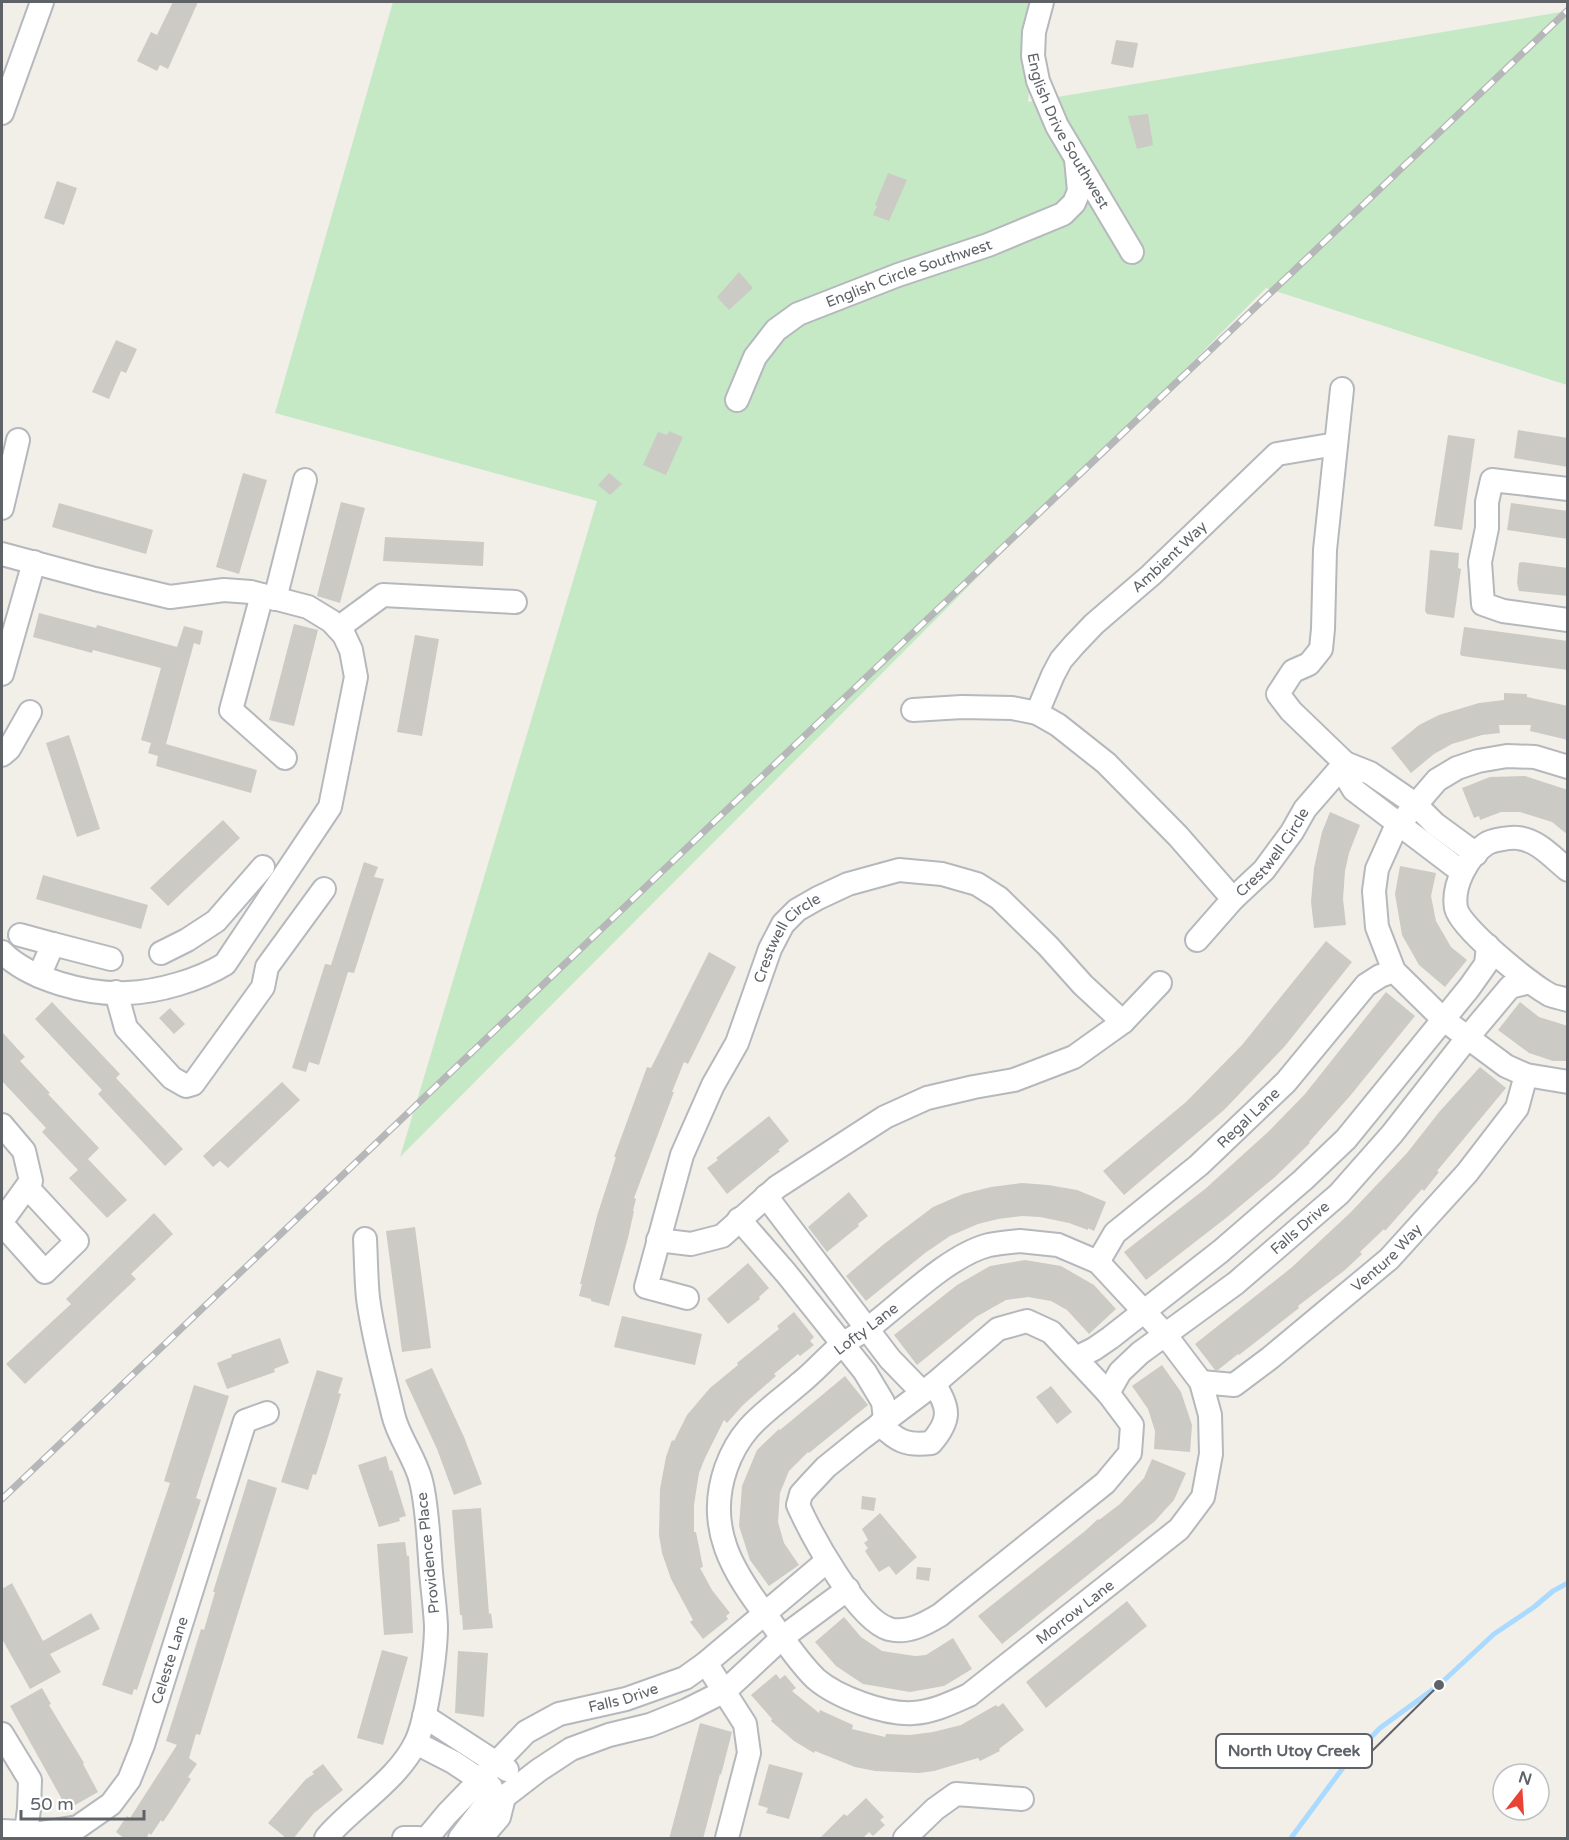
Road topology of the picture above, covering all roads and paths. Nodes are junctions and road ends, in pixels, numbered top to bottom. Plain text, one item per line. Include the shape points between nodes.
1 (42, 2) edge
2 (1042, 2) edge
3 (2, 113) edge
4 (1076, 159) junction
5 (1132, 252) dead end
6 (1342, 389) dead end
7 (737, 400) dead end
8 (18, 440) dead end
9 (1336, 444) junction
10 (305, 480) dead end
11 (1568, 489) edge
12 (2, 508) edge
13 (2, 554) edge
14 (34, 562) junction
15 (269, 597) junction
16 (515, 602) dead end
17 (1568, 620) edge
18 (338, 628) junction
19 (2, 674) edge
20 (913, 710) dead end
21 (30, 712) dead end
22 (1037, 713) junction
23 (2, 755) edge
24 (285, 758) dead end
25 (1345, 763) junction
26 (1568, 767) edge
27 (1415, 804) junction
28 (1399, 824) junction
29 (1476, 854) junction
30 (1565, 865) edge
31 (263, 867) dead end
32 (1462, 873) junction
33 (324, 889) dead end
34 (1233, 898) junction
35 (222, 914) junction
36 (20, 935) dead end
37 (243, 939) junction
38 (1197, 940) dead end
39 (52, 944) junction
40 (1488, 946) junction
41 (2, 952) edge
42 (161, 953) dead end
43 (111, 959) dead end
44 (267, 967) junction
45 (1394, 971) junction
46 (39, 976) junction
47 (1530, 982) junction
48 (1160, 983) dead end
49 (116, 992) junction
50 (1568, 999) edge
51 (1444, 1020) junction
52 (1123, 1022) junction
53 (1468, 1037) junction
54 (1526, 1075) junction
55 (1568, 1082) edge
56 (2, 1125) edge
57 (27, 1187) junction
58 (766, 1196) junction
59 (739, 1219) junction
60 (2, 1222) edge
61 (365, 1239) dead end
62 (658, 1240) junction
63 (1098, 1262) junction
64 (687, 1298) dead end
65 (1142, 1311) junction
66 (868, 1328) junction
67 (1164, 1333) junction
68 (844, 1344) junction
69 (1076, 1358) junction
70 (1201, 1382) junction
71 (928, 1388) junction
72 (1108, 1393) junction
73 (267, 1413) dead end
74 (883, 1422) junction
75 (827, 1561) junction
76 (848, 1590) junction
77 (765, 1614) junction
78 (783, 1637) junction
79 (706, 1663) junction
80 (725, 1691) junction
81 (424, 1716) junction
82 (2, 1734) edge
83 (416, 1743) junction
84 (497, 1762) junction
85 (480, 1780) junction
86 (513, 1790) junction
87 (1022, 1799) dead end
88 (2, 1831) edge
89 (26, 1832) junction
90 (326, 1839) edge
91 (404, 1839) edge
92 (418, 1839) edge
93 (427, 1839) edge
94 (459, 1839) edge
95 (481, 1839) edge
96 (727, 1839) edge
97 (905, 1839) edge

1 - 3 street
2 - 4 street, English Drive Southwest via 1034,32 1036,73 1057,126
4 - 5 street, English Drive Southwest
4 - 7 street, English Circle Southwest via 1079,191 1063,214 798,314 776,330 755,357
6 - 9 street
8 - 12 street
9 - 22 street, Ambient Way via 1277,454 1074,645 1061,660
9 - 25 street via 1325,550 1321,649 1309,664 1293,671 1278,694
10 - 15 street
11 - 17 street via 1492,480 1480,562 1484,604 1503,611
13 - 14 street
14 - 15 street via 171,597 224,590
14 - 19 street
15 - 18 street via 308,608
15 - 24 street via 231,710
16 - 18 street via 383,595
18 - 37 street via 351,650 356,677 330,807
20 - 22 street via 1012,708
21 - 23 street
22 - 34 street via 1106,763
25 - 27 street via 1370,773
25 - 28 street via 1345,775 1354,790
25 - 34 street, Crestwell Circle via 1305,809 1264,870
26 - 27 street via 1535,757 1478,761 1437,780
27 - 28 street
27 - 29 street
28 - 32 street
28 - 45 street via 1377,870 1374,891 1377,927
29 - 30 street via 1487,843 1517,838 1539,845
29 - 32 street
31 - 35 street
32 - 40 street via 1455,894 1456,910
33 - 44 street
34 - 38 street, Crestwell Circle
35 - 37 street
35 - 42 street via 188,940
36 - 39 street
37 - 44 street
37 - 49 street via 225,964 213,972 159,989
39 - 43 street
39 - 46 street
40 - 47 street
40 - 51 street via 1486,964
41 - 46 street via 10,961
44 - 49 street via 263,987 193,1084 186,1086 172,1078 126,1028
45 - 51 street
45 - 63 street, Regal Lane via 1366,985 1286,1082 1198,1165 1114,1233
46 - 49 street via 81,989
47 - 50 street via 1551,996
47 - 53 street, Falls Drive via 1510,987
48 - 52 street
51 - 53 street
51 - 65 street via 1346,1139 1221,1251
52 - 58 street via 1074,1057 1014,1080 927,1098 885,1117
52 - 62 street, Crestwell Circle via 999,898 977,884 942,874 899,870 848,884 797,910 783,924 770,949 737,1043 708,1095 682,1155
53 - 54 street via 1506,1066
53 - 67 street, Falls Drive via 1339,1194 1236,1283
54 - 55 street
54 - 70 street, Venture Way via 1517,1108 1467,1173 1389,1259 1234,1385
56 - 57 street via 24,1151 31,1181
57 - 60 street
57 - 60 street via 77,1241 45,1272
58 - 59 street
58 - 66 street
59 - 62 street via 722,1236 711,1239 691,1244
59 - 68 street
61 - 81 street, Providence Place via 375,1342 394,1417 421,1482 428,1534 436,1627
62 - 64 street, Crestwell Circle via 646,1287
63 - 65 street, Lofty Lane
63 - 66 street, Lofty Lane via 1058,1245 1020,1241 988,1245 963,1256
65 - 67 street, Lofty Lane
65 - 69 street via 1094,1349
66 - 68 street, Lofty Lane
66 - 71 street via 890,1359
67 - 70 street, Morrow Lane
67 - 72 street, Falls Drive via 1120,1372
68 - 74 street via 883,1402
68 - 77 street, Lofty Lane via 747,1428 726,1466 719,1527 731,1563
69 - 71 street via 1051,1332 1027,1321 998,1329
69 - 72 street
70 - 78 street, Morrow Lane via 1210,1415 1211,1454 1203,1497 1179,1529 969,1695 943,1707 912,1713 875,1707 817,1679
71 - 74 street
71 - 74 street via 946,1406 946,1420 931,1443 917,1445 896,1440
72 - 76 street via 1132,1425 1130,1454 1105,1483 940,1615 918,1628 890,1630 873,1621
73 - 89 street, Celeste Lane via 245,1421 129,1780 111,1804 78,1827
74 - 75 street via 826,1467 801,1494 798,1505
75 - 76 street
75 - 77 street, Falls Drive
76 - 78 street
77 - 78 street, Lofty Lane
77 - 79 street, Falls Drive
78 - 80 street
79 - 80 street
79 - 84 street, Falls Drive via 685,1678 626,1699 559,1714 526,1732
80 - 86 street via 650,1725 571,1749
80 - 96 street via 745,1724 750,1753
81 - 83 street, Providence Place
81 - 84 street
82 - 89 street via 30,1780
83 - 85 street
83 - 90 street, Providence Place
84 - 85 street, Falls Drive
84 - 86 street
85 - 86 street
85 - 93 street, Falls Drive
86 - 94 street via 488,1803
86 - 95 street via 499,1817
87 - 97 street via 956,1794
88 - 89 street, Celeste Lane
91 - 92 street

